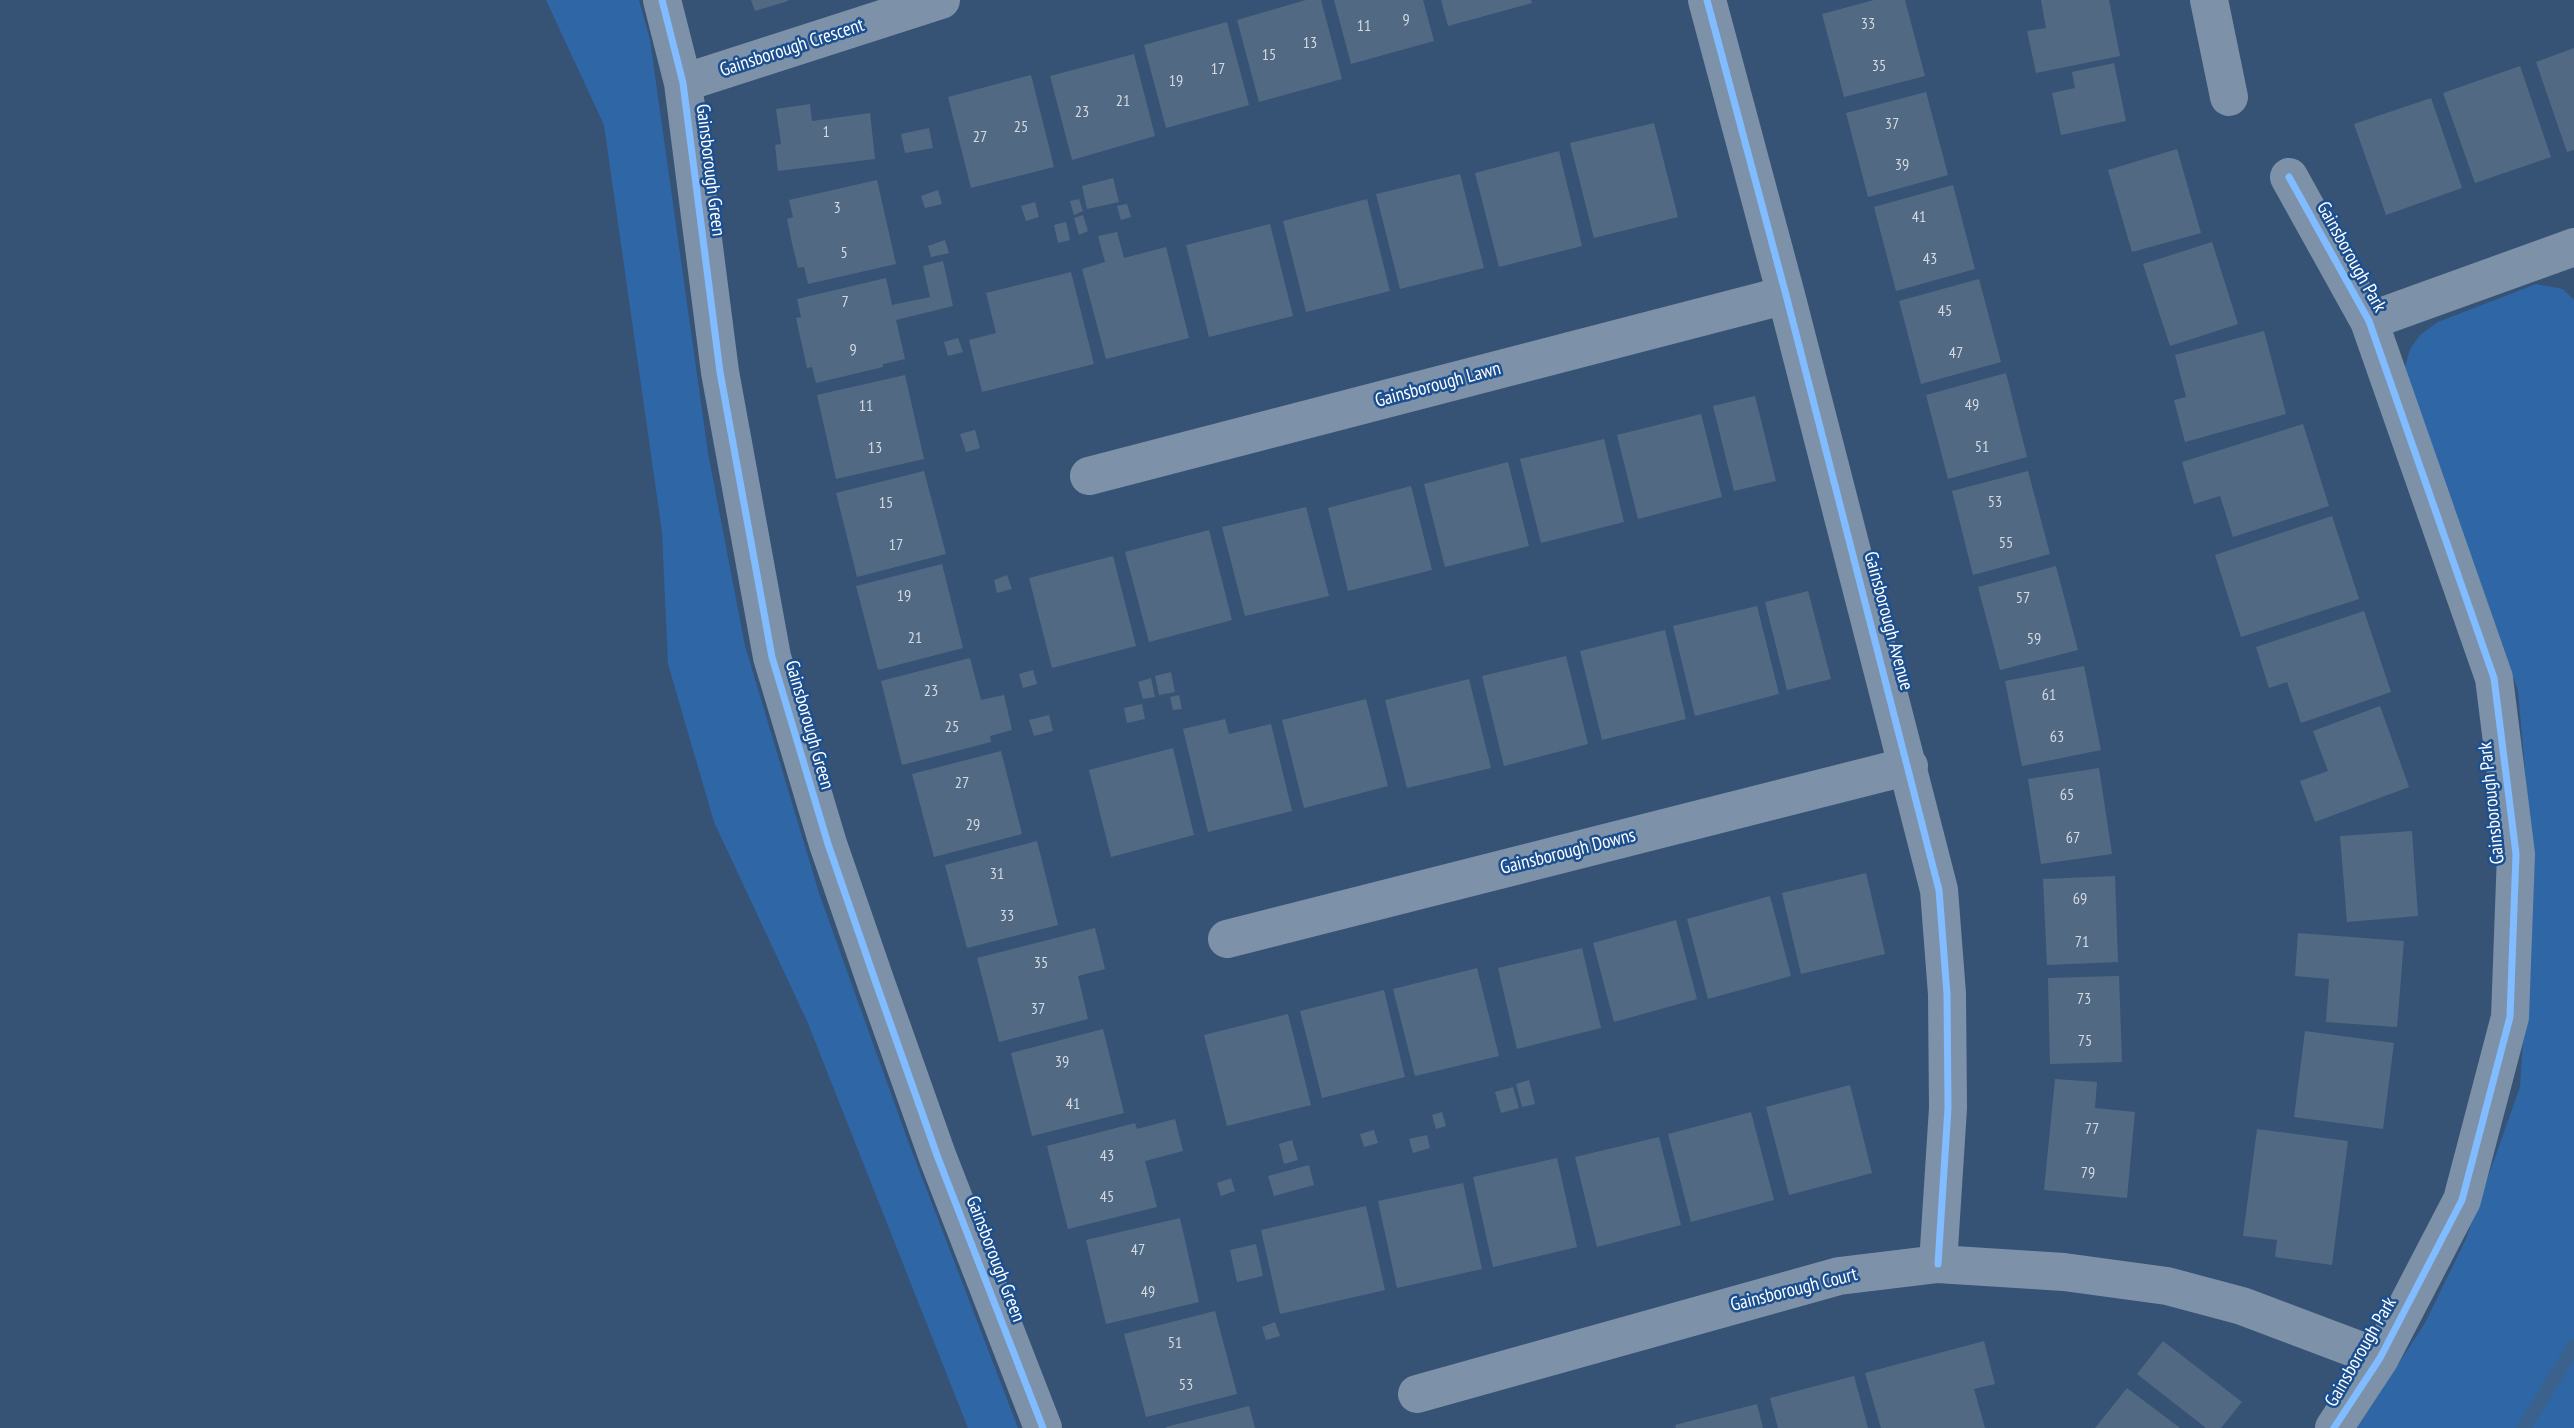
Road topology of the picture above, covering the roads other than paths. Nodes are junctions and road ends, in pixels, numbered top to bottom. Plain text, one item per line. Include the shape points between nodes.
1 (662, 0) edge
2 (941, 0) edge
3 (1707, 0) edge
4 (2209, 0) edge
5 (683, 83) junction
6 (2229, 97) dead end
7 (2289, 177) dead end
8 (2574, 247) edge
9 (1786, 295) junction
10 (2369, 321) junction
11 (1089, 476) dead end
12 (1909, 766) junction
13 (1227, 939) dead end
14 (1938, 1264) junction
15 (2380, 1358) junction
16 (1416, 1394) dead end
17 (1043, 1428) edge
18 (2334, 1428) edge

1 - 5 street, Gainsborough Green
2 - 5 street, Gainsborough Crescent
3 - 9 street, Gainsborough Avenue
4 - 6 street
5 - 17 street, Gainsborough Green via 720,372 772,657 867,958 938,1158
7 - 10 street, Gainsborough Park
8 - 10 street, Gainsborough Park
9 - 11 street, Gainsborough Lawn
9 - 12 street, Gainsborough Avenue
10 - 15 street, Gainsborough Park via 2494,678 2516,854 2510,1017 2462,1200
12 - 13 street, Gainsborough Downs
12 - 14 street, Gainsborough Avenue via 1939,890 1947,994 1948,1108
14 - 15 street, Gainsborough Court via 2064,1272 2167,1286 2242,1306
14 - 16 street, Gainsborough Court via 1839,1276
15 - 18 street, Gainsborough Park

